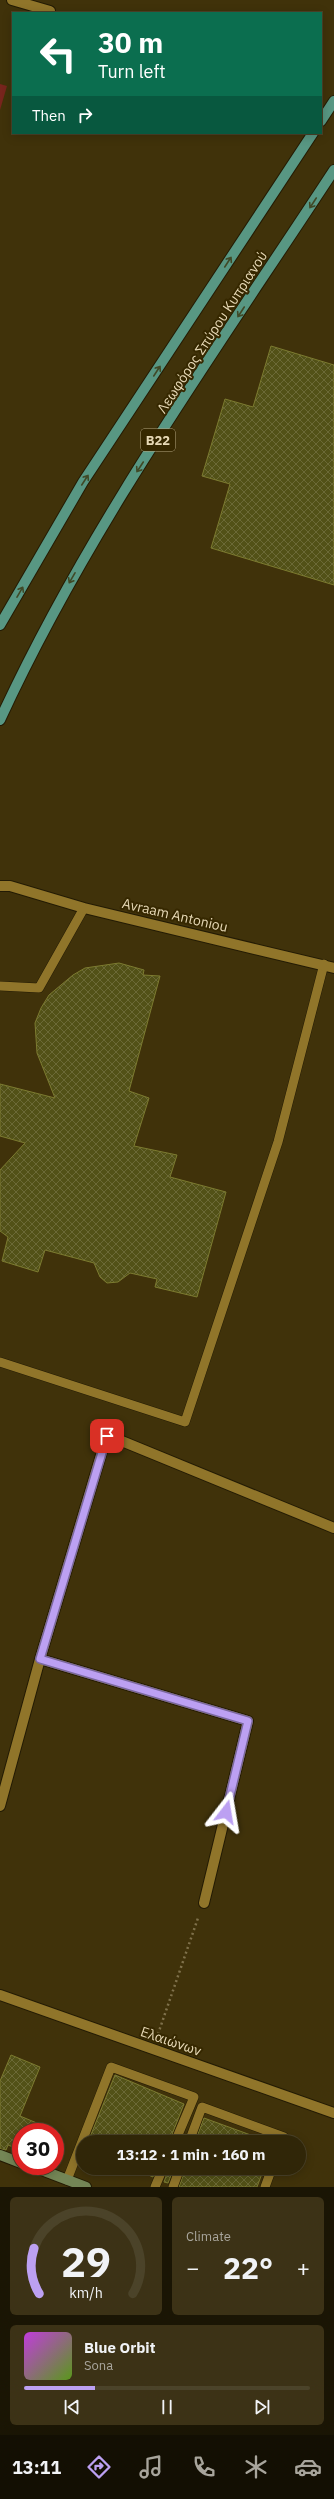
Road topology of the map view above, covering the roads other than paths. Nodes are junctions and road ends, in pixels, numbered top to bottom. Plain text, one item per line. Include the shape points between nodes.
1 (12, 0) edge
2 (50, 11) dead end
3 (334, 101) edge
4 (322, 119) edge
5 (312, 134) edge
6 (334, 170) edge
7 (0, 626) edge
8 (0, 720) edge
9 (0, 879) edge
10 (5, 886) edge
11 (84, 908) junction
12 (324, 964) junction
13 (334, 968) edge
14 (0, 986) edge
15 (0, 1362) edge
16 (334, 1528) edge
17 (40, 1659) junction
18 (0, 1806) edge
19 (204, 1903) road end
20 (0, 1995) edge
21 (334, 2113) edge
22 (85, 2135) edge
23 (178, 2135) edge
24 (192, 2135) edge
25 (279, 2135) edge
26 (0, 2155) edge
27 (76, 2157) edge
28 (12, 2160) edge
29 (54, 2175) edge
30 (160, 2175) edge
31 (177, 2175) edge
32 (269, 2175) edge
33 (67, 2180) junction
34 (86, 2187) edge
35 (155, 2187) edge
36 (173, 2187) edge
37 (265, 2187) edge

1 - 2 street
3 - 4 main road
7 -> 5 main road, Λεωφόρος Σπύρου Κυπριανού / B22 via 83,482
6 -> 8 main road, Λεωφόρος Σπύρου Κυπριανού / B22 via 112,511 61,597 22,671
9 - 10 street, Avraam Antoniou
10 - 11 street, Avraam Antoniou
11 - 12 street, Avraam Antoniou
11 - 14 lane via 39,988
12 - 13 street, Avraam Antoniou
12 - 15 lane via 278,1142 185,1422
16 - 17 street via 107,1436
17 - 18 street
17 - 19 street via 248,1721
20 - 21 street, Ελαιώνων
22 - 23 lane via 112,2067 194,2097
24 - 25 lane via 202,2107
26 - 28 main road
27 - 33 lane
29 - 33 main road
30 - 35 lane
31 - 36 lane
32 - 37 lane
33 - 34 main road

